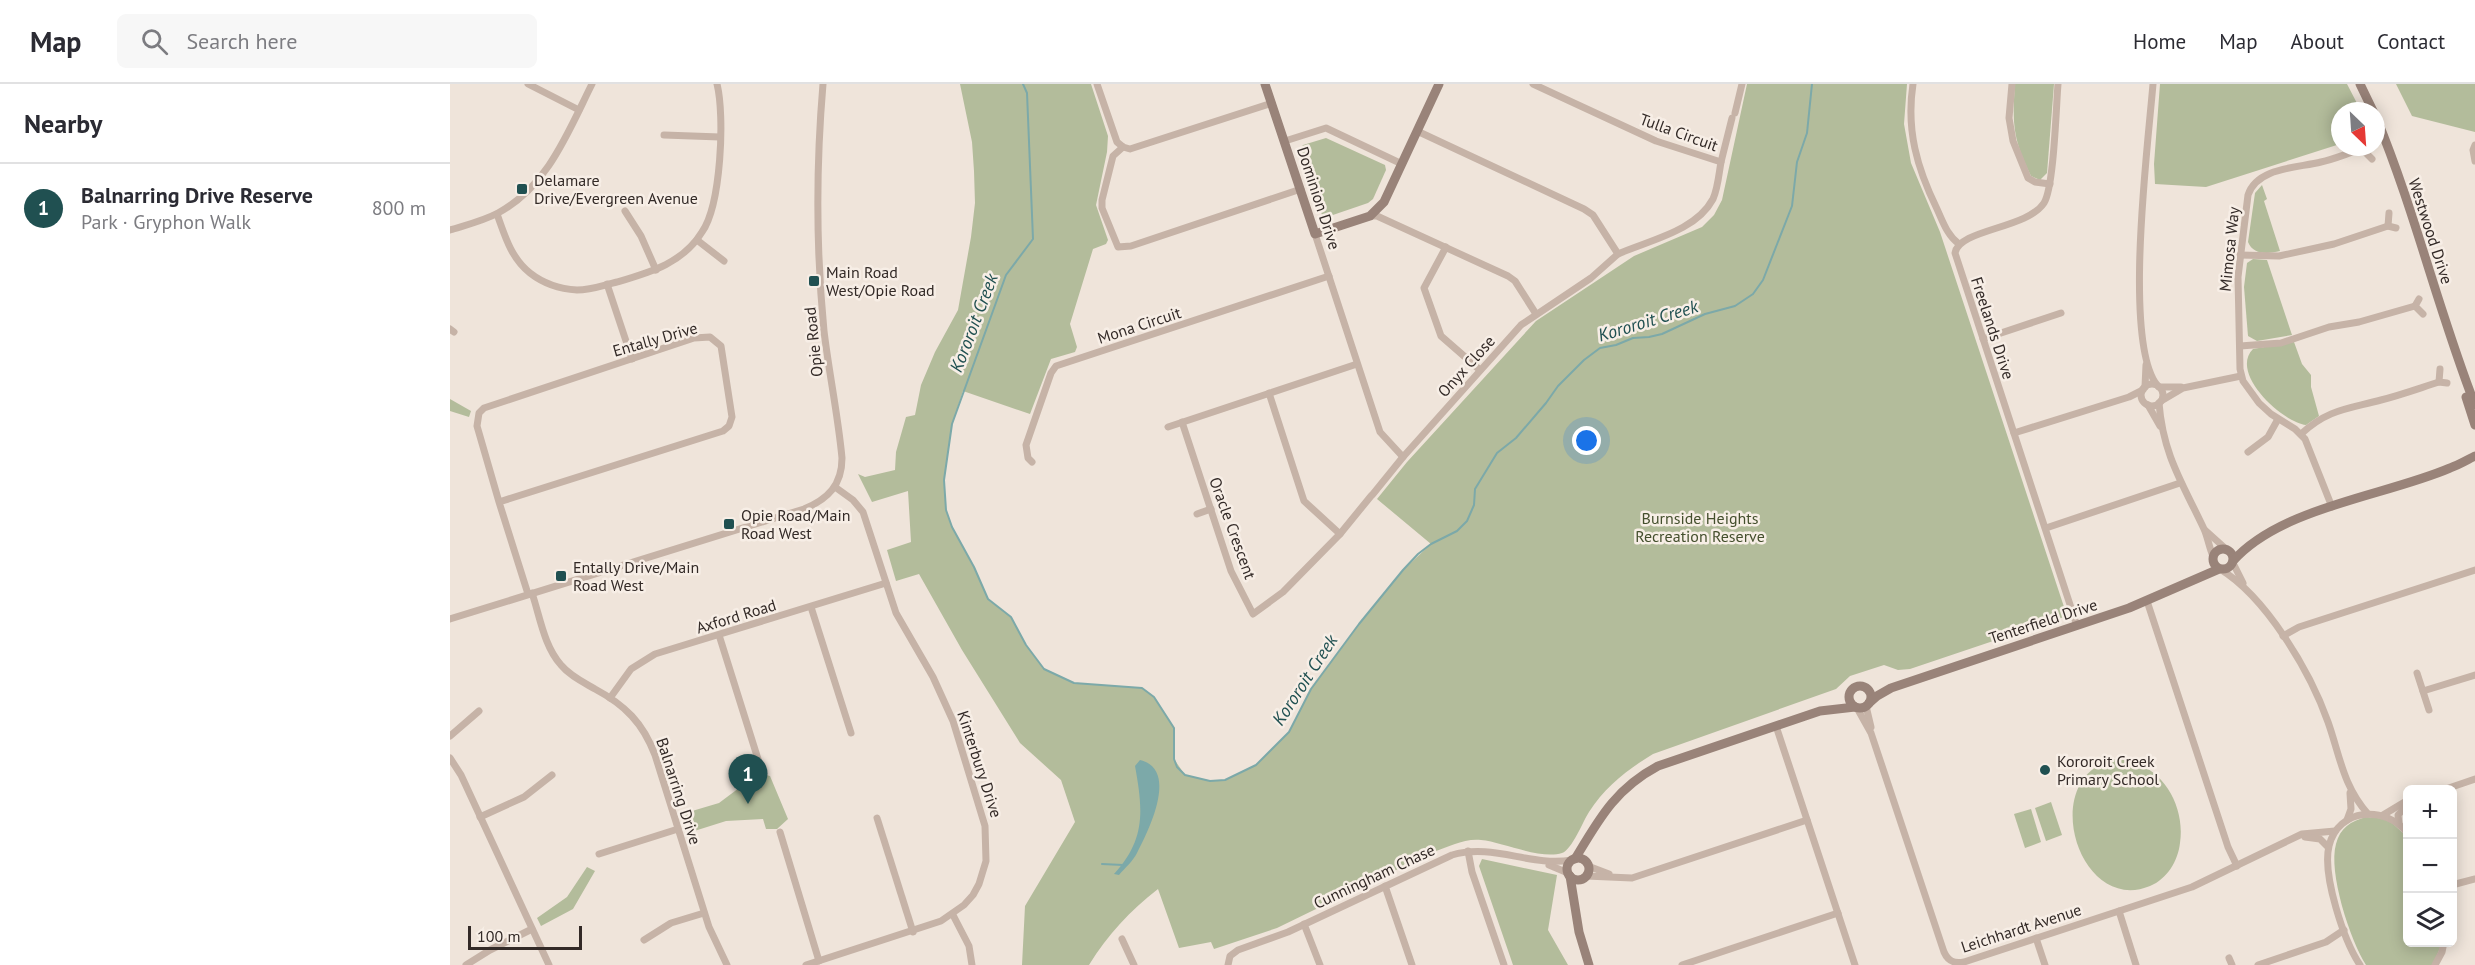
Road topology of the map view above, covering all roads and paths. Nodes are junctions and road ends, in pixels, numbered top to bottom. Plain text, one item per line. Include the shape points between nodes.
1 (528, 84) edge
2 (592, 84) edge
3 (717, 84) edge
4 (823, 84) edge
5 (1097, 84) edge
6 (1265, 84) edge
7 (1438, 84) edge
8 (1533, 84) edge
9 (1742, 84) edge
10 (1913, 84) edge
11 (2012, 84) edge
12 (2058, 84) edge
13 (2153, 84) edge
14 (2360, 84) edge
15 (2369, 102) edge
16 (1272, 103) junction
17 (579, 110) junction
18 (1417, 131) junction
19 (664, 135) dead end
20 (720, 137) junction
21 (1284, 141) junction
22 (2385, 141) edge
23 (2475, 145) edge
24 (1123, 147) junction
25 (2339, 156) edge
26 (2370, 156) edge
27 (2372, 159) dead end
28 (2475, 161) edge
29 (1721, 162) junction
30 (1402, 164) junction
31 (2050, 183) junction
32 (1300, 189) junction
33 (625, 211) dead end
34 (2389, 213) dead end
35 (497, 214) junction
36 (1370, 216) junction
37 (450, 230) edge
38 (1315, 234) junction
39 (697, 240) junction
40 (1959, 244) junction
41 (1446, 247) junction
42 (1618, 254) junction
43 (2240, 255) junction
44 (724, 261) dead end
45 (656, 270) junction
46 (1596, 273) joint
47 (1329, 276) junction
48 (607, 284) junction
49 (2061, 313) dead end
50 (1536, 314) junction
51 (2423, 314) dead end
52 (1983, 339) junction
53 (2240, 346) junction
54 (2455, 354) junction
55 (632, 359) junction
56 (2146, 360) junction
57 (1357, 364) junction
58 (2440, 369) dead end
59 (1480, 370) junction
60 (2241, 376) junction
61 (2158, 386) junction
62 (2189, 386) junction
63 (2144, 388) junction
64 (1269, 393) junction
65 (2160, 402) junction
66 (2108, 403) junction
67 (2147, 404) junction
68 (2475, 405) edge
69 (2278, 419) junction
70 (1182, 422) junction
71 (2475, 424) edge
72 (1168, 427) dead end
73 (2161, 429) junction
74 (2014, 433) junction
75 (2301, 434) junction
76 (2248, 452) dead end
77 (2475, 456) edge
78 (1403, 457) junction
79 (1032, 462) dead end
80 (2475, 464) edge
81 (2450, 468) junction
82 (2180, 483) junction
83 (835, 487) junction
84 (499, 502) junction
85 (2332, 507) junction
86 (1211, 509) junction
87 (1197, 514) dead end
88 (2046, 528) junction
89 (2204, 530) junction
90 (1340, 534) junction
91 (2257, 539) junction
92 (2227, 550) junction
93 (2213, 557) junction
94 (2233, 562) junction
95 (2219, 569) junction
96 (2475, 570) edge
97 (886, 583) junction
98 (2186, 583) junction
99 (2248, 593) junction
100 (530, 594) junction
101 (2147, 602) junction
102 (811, 607) junction
103 (1253, 614) junction
104 (1244, 617) dead end
105 (450, 619) edge
106 (2077, 626) junction
107 (719, 635) junction
108 (2283, 636) junction
109 (2417, 673) dead end
110 (2475, 675) edge
111 (1908, 682) junction
112 (1863, 687) junction
113 (2423, 691) junction
114 (1850, 693) junction
115 (610, 698) junction
116 (1862, 706) junction
117 (2429, 710) dead end
118 (479, 711) dead end
119 (1820, 711) junction
120 (1776, 726) junction
121 (851, 733) dead end
122 (450, 736) edge
123 (450, 758) edge
124 (552, 775) dead end
125 (763, 775) dead end
126 (2475, 779) edge
127 (2456, 785) edge
128 (2350, 790) junction
129 (2403, 805) edge
130 (2403, 808) edge
131 (2368, 814) junction
132 (2383, 815) junction
133 (480, 817) junction
134 (877, 818) dead end
135 (1807, 820) junction
136 (2347, 821) junction
137 (2399, 824) junction
138 (2403, 828) edge
139 (678, 829) junction
140 (1592, 830) junction
141 (2335, 831) junction
142 (780, 832) dead end
143 (2290, 840) junction
144 (2328, 847) junction
145 (1468, 851) junction
146 (599, 854) dead end
147 (1573, 859) junction
148 (1544, 862) junction
149 (1587, 864) junction
150 (2237, 866) junction
151 (1569, 875) junction
152 (1584, 877) junction
153 (1620, 878) junction
154 (2475, 879) edge
155 (2457, 885) edge
156 (1385, 886) junction
157 (1575, 904) junction
158 (2119, 911) junction
159 (704, 913) junction
160 (1838, 913) junction
161 (953, 915) junction
162 (1304, 924) junction
163 (532, 929) junction
164 (2344, 930) junction
165 (913, 932) junction
166 (2036, 938) junction
167 (644, 939) dead end
168 (1122, 939) dead end
169 (2326, 942) junction
170 (2350, 946) junction
171 (2443, 947) edge
172 (819, 961) junction
173 (466, 965) edge
174 (549, 965) edge
175 (727, 965) edge
176 (806, 965) edge
177 (972, 965) edge
178 (1134, 965) edge
179 (1228, 965) edge
180 (1320, 965) edge
181 (1412, 965) edge
182 (1504, 965) edge
183 (1589, 965) edge
184 (1682, 965) edge
185 (1855, 965) edge
186 (2044, 965) edge
187 (2136, 965) edge
188 (2258, 965) edge
189 (2360, 965) edge
190 (2435, 965) edge

1 - 17 street
2 - 17 street
3 - 20 street
4 - 83 street, Opie Road via 819,251 824,330 842,458
5 - 24 street via 1117,142
6 - 16 street, Dominion Drive
7 - 18 street
8 - 29 street, Tulla Circuit via 1656,141
9 - 29 street
10 - 40 street via 1911,117 1917,163 1948,232
11 - 31 street via 2009,118 2013,141 2028,178
12 - 31 street
13 - 56 street via 2140,264
14 - 15 street
16 - 21 street, Dominion Drive
16 - 24 street via 1130,149
17 - 35 street via 543,175 522,197
18 - 30 street
18 - 42 street via 1584,209 1593,215
19 - 20 street
20 - 39 street via 717,195 708,223
21 - 30 street via 1326,128
21 - 32 street, Dominion Drive
22 - 54 street, Westwood Drive
23 - 28 street
24 - 32 street via 1113,156 1102,200 1118,247
25 - 43 street, Mimosa Way via 2262,177 2253,183
26 - 27 street
29 - 42 street, Tulla Circuit via 1714,196 1700,217
30 - 36 street via 1384,202
31 - 40 street via 2046,199 2033,215
32 - 38 street, Dominion Drive
33 - 45 street
34 - 43 street via 2392,227 2334,244 2279,256
35 - 37 street
35 - 48 street via 513,254 537,278 575,290
36 - 38 street
36 - 41 street
38 - 47 street, Dominion Drive
39 - 44 street
39 - 45 street via 678,258
40 - 52 street, Freelands Drive via 1956,259
41 - 50 street via 1508,276
41 - 59 street via 1424,288 1441,336
42 - 46 street, Tulla Circuit
43 - 53 street, Mimosa Way
45 - 48 street
46 - 50 street, Onyx Close
47 - 57 street, Dominion Drive
47 - 79 street, Mona Circuit via 1056,366 1026,445
48 - 55 street
49 - 52 street
50 - 59 street, Onyx Close
51 - 53 street via 2417,302 2281,343
52 - 74 street, Freelands Drive
53 - 60 street, Mimosa Way
54 - 68 street, Westwood Drive
54 - 71 street, Westwood Drive
55 - 84 street, Entally Drive via 482,410 477,426
55 - 84 street, Entally Drive via 694,338 714,339 723,353 732,411 729,426 714,435
56 - 61 street
56 - 63 street
57 - 64 street
57 - 78 street, Dominion Drive via 1380,432
58 - 75 street via 2443,382 2337,410
59 - 78 street, Onyx Close
60 - 62 street
60 - 69 street via 2259,403
61 - 62 street
61 - 63 street
61 - 65 street via 2163,394
62 - 65 street
63 - 66 street via 2129,398
63 - 67 street via 2142,397
64 - 70 street
64 - 90 street via 1304,501
65 - 67 street
65 - 73 street
66 - 67 street
66 - 74 street
67 - 73 street
69 - 75 street
69 - 76 street via 2268,437
70 - 72 street
70 - 86 street, Oracle Crescent
73 - 82 street
74 - 88 street, Freelands Drive
75 - 85 street
77 - 81 street
78 - 90 street, Onyx Close
80 - 81 street
81 - 85 street
82 - 88 street
82 - 89 street
83 - 97 street, Kinterbury Drive via 863,512
83 - 100 street via 826,498 804,509
84 - 100 street, Entally Drive
85 - 91 street
86 - 87 street
86 - 103 street, Oracle Crescent via 1231,571
88 - 106 street, Freelands Drive
89 - 92 street
89 - 93 street
90 - 103 street via 1283,592
91 - 92 street
91 - 94 street
92 - 93 street via 2217,551
92 - 94 street
93 - 95 street
93 - 98 street, Tenterfield Drive via 2205,569
94 - 95 street via 2226,570
94 - 99 street
95 - 98 street, Tenterfield Drive
95 - 99 street
96 - 108 street
97 - 102 street, Axford Road
97 - 161 street, Kinterbury Drive via 896,613 947,706 986,826 988,847 981,878 973,895
98 - 101 street, Tenterfield Drive
99 - 108 street
100 - 105 street
100 - 115 street, Balnarring Drive via 557,660
101 - 106 street, Tenterfield Drive
101 - 150 street
102 - 107 street, Axford Road
102 - 121 street
103 - 104 street
106 - 111 street, Tenterfield Drive
107 - 115 street, Axford Road via 646,658 624,676
107 - 125 street
108 - 128 street via 2322,707
109 - 113 street
110 - 113 street
111 - 112 street, Tenterfield Drive
111 - 116 street, Tenterfield Drive via 1886,690
112 - 114 street
112 - 116 street via 1870,693
113 - 117 street
114 - 116 street via 1850,702
114 - 119 street, Tenterfield Drive
115 - 139 street, Balnarring Drive via 632,715 645,733
116 - 119 street, Tenterfield Drive
116 - 166 street, Leichhardt Avenue via 1947,958 1954,963 1964,962
118 - 122 street
119 - 120 street, Tenterfield Drive
120 - 135 street
120 - 140 street, Tenterfield Drive via 1670,760 1646,772 1615,797
123 - 133 street
124 - 133 street via 524,797
126 - 127 street
128 - 131 street
128 - 136 street
129 - 132 street
130 - 137 street via 2398,814
131 - 132 street
131 - 136 street
132 - 137 street
133 - 163 street
134 - 165 street
135 - 153 street via 1638,876
135 - 160 street
136 - 141 street
137 - 138 street
139 - 146 street
139 - 159 street, Balnarring Drive
140 - 147 street, Tenterfield Drive
140 - 149 street, Tenterfield Drive
141 - 143 street via 2306,833
141 - 144 street
142 - 172 street
143 - 144 street via 2317,838
143 - 150 street, Leichhardt Avenue
144 - 164 street via 2333,893
145 - 148 street, Cunningham Chase
145 - 156 street, Cunningham Chase via 1436,861
145 - 182 street
147 - 148 street, Cunningham Chase
147 - 149 street
147 - 151 street via 1568,864
148 - 151 street, Cunningham Chase
149 - 152 street
149 - 153 street
150 - 158 street, Leichhardt Avenue via 2192,887
151 - 152 street via 1576,879
151 - 157 street
152 - 153 street
152 - 157 street
154 - 155 street
156 - 162 street, Cunningham Chase
156 - 181 street
157 - 183 street via 1578,932
158 - 166 street, Leichhardt Avenue
158 - 187 street
159 - 167 street via 671,923
159 - 175 street, Balnarring Drive
160 - 184 street
160 - 185 street
161 - 165 street, Kinterbury Drive
161 - 177 street via 969,946
162 - 179 street, Cunningham Chase via 1238,950 1230,956
162 - 180 street
163 - 173 street
163 - 174 street
164 - 169 street
164 - 170 street
165 - 172 street, Kinterbury Drive
166 - 186 street
168 - 178 street
169 - 170 street via 2342,941
169 - 188 street
170 - 189 street
171 - 190 street
172 - 176 street, Kinterbury Drive

